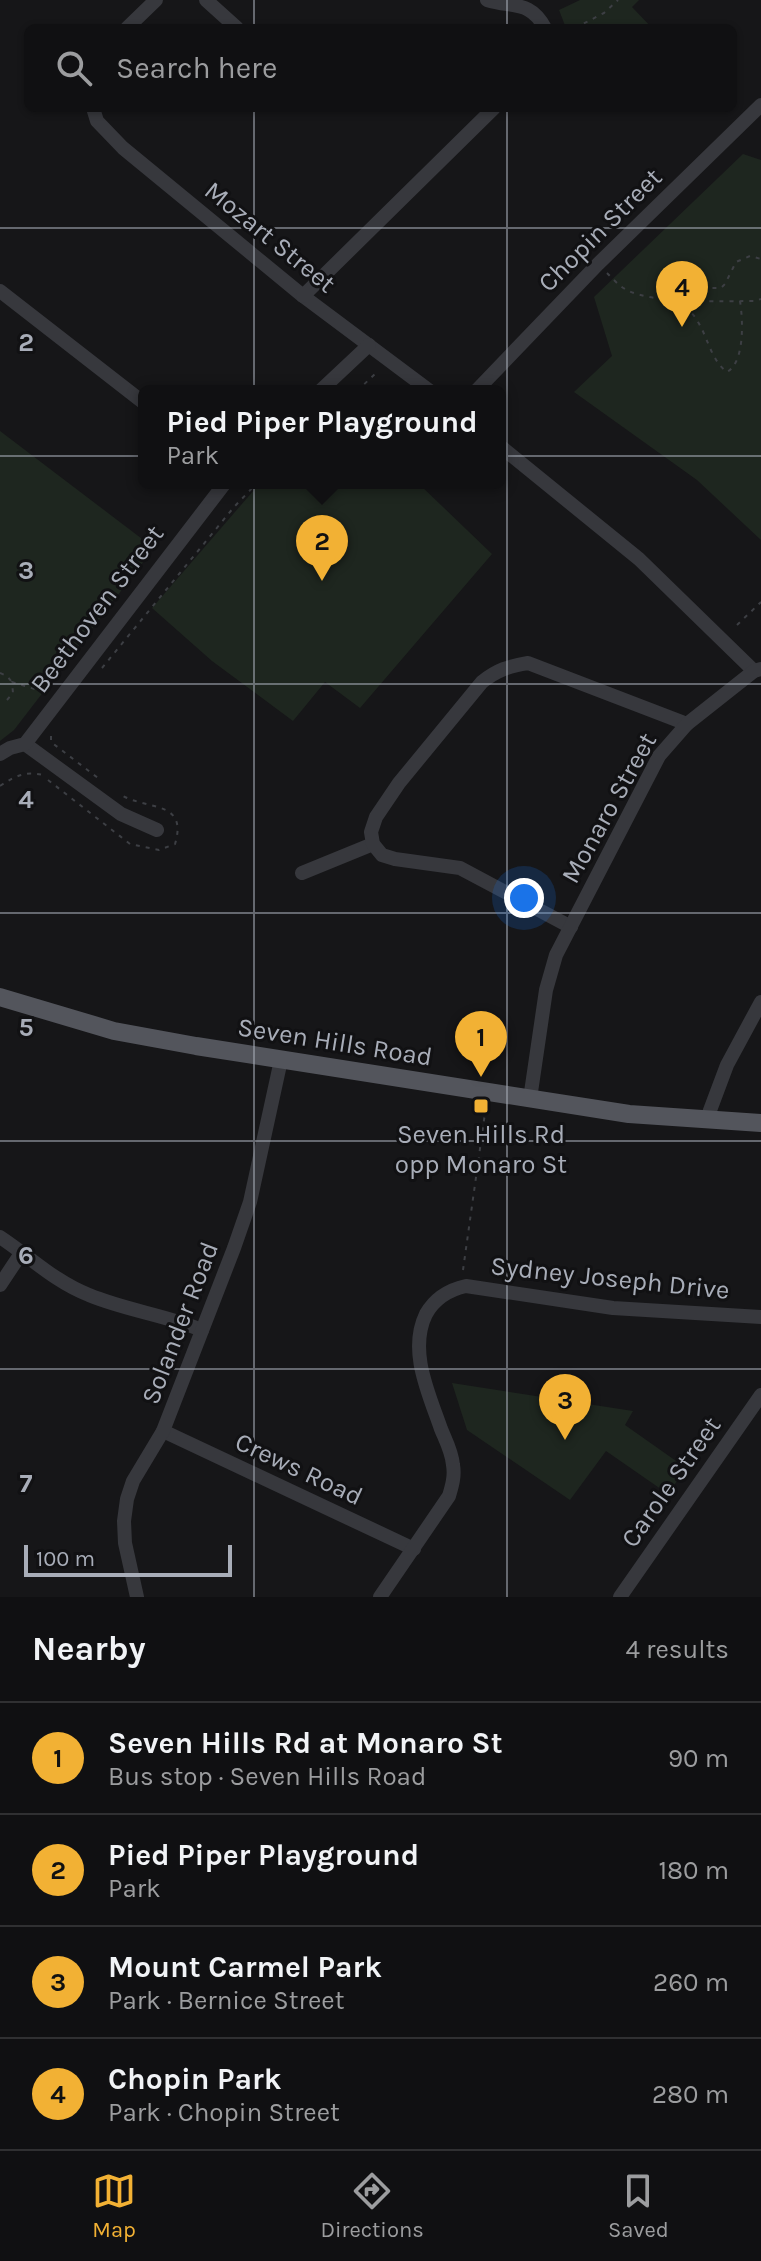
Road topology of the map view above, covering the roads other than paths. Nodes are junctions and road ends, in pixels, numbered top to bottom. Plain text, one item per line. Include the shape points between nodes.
1 (156, 0) edge
2 (206, 0) edge
3 (487, 0) edge
4 (131, 24) edge
5 (233, 24) edge
6 (543, 24) edge
7 (761, 105) edge
8 (94, 112) edge
9 (490, 112) edge
10 (0, 291) edge
11 (303, 296) junction
12 (369, 345) junction
13 (326, 385) edge
14 (422, 385) edge
15 (482, 385) edge
16 (138, 398) edge
17 (506, 451) edge
18 (220, 489) edge
19 (758, 670) edge
20 (687, 724) junction
21 (25, 744) junction
22 (0, 754) edge
23 (157, 830) dead end
24 (373, 844) junction
25 (302, 873) dead end
26 (571, 927) junction
27 (0, 997) edge
28 (761, 1002) edge
29 (281, 1060) junction
30 (530, 1099) junction
31 (706, 1121) junction
32 (761, 1123) edge
33 (0, 1237) edge
34 (22, 1252) junction
35 (0, 1285) edge
36 (761, 1317) edge
37 (202, 1330) junction
38 (761, 1395) edge
39 (163, 1431) junction
40 (414, 1549) junction
41 (137, 1597) edge
42 (380, 1597) edge
43 (620, 1597) edge

1 - 4 street
2 - 5 street
3 - 6 street via 520,6 538,15
7 - 15 street, Chopin Street
8 - 11 street, Mozart Street via 123,148
9 - 11 street
10 - 16 street
11 - 12 street, Mozart Street
12 - 13 street
12 - 14 street, Mozart Street
17 - 19 street via 639,559
18 - 21 street, Beethoven Street
19 - 20 street, Monaro Street
20 - 24 street via 528,663 510,666 482,682 399,783 376,817
20 - 26 street, Monaro Street via 659,756
21 - 22 street
21 - 23 street via 121,814
24 - 25 street
24 - 26 street via 382,855 395,859 460,868
26 - 30 street, Monaro Street via 546,990
27 - 29 main road, Seven Hills Road via 114,1031
28 - 31 street via 727,1065
29 - 30 main road, Seven Hills Road
29 - 37 street, Solander Road via 250,1202
30 - 31 main road, Seven Hills Road
31 - 32 main road, Seven Hills Road
33 - 34 street
34 - 35 street
34 - 37 street via 89,1295
36 - 40 street, Sydney Joseph Drive via 613,1308 466,1286 442,1295 428,1311 418,1344 451,1453 453,1481
37 - 39 street, Solander Road
38 - 43 street, Carole Street
39 - 40 street, Crews Road
39 - 41 street, Solander Road via 127,1499 125,1543
40 - 42 street

